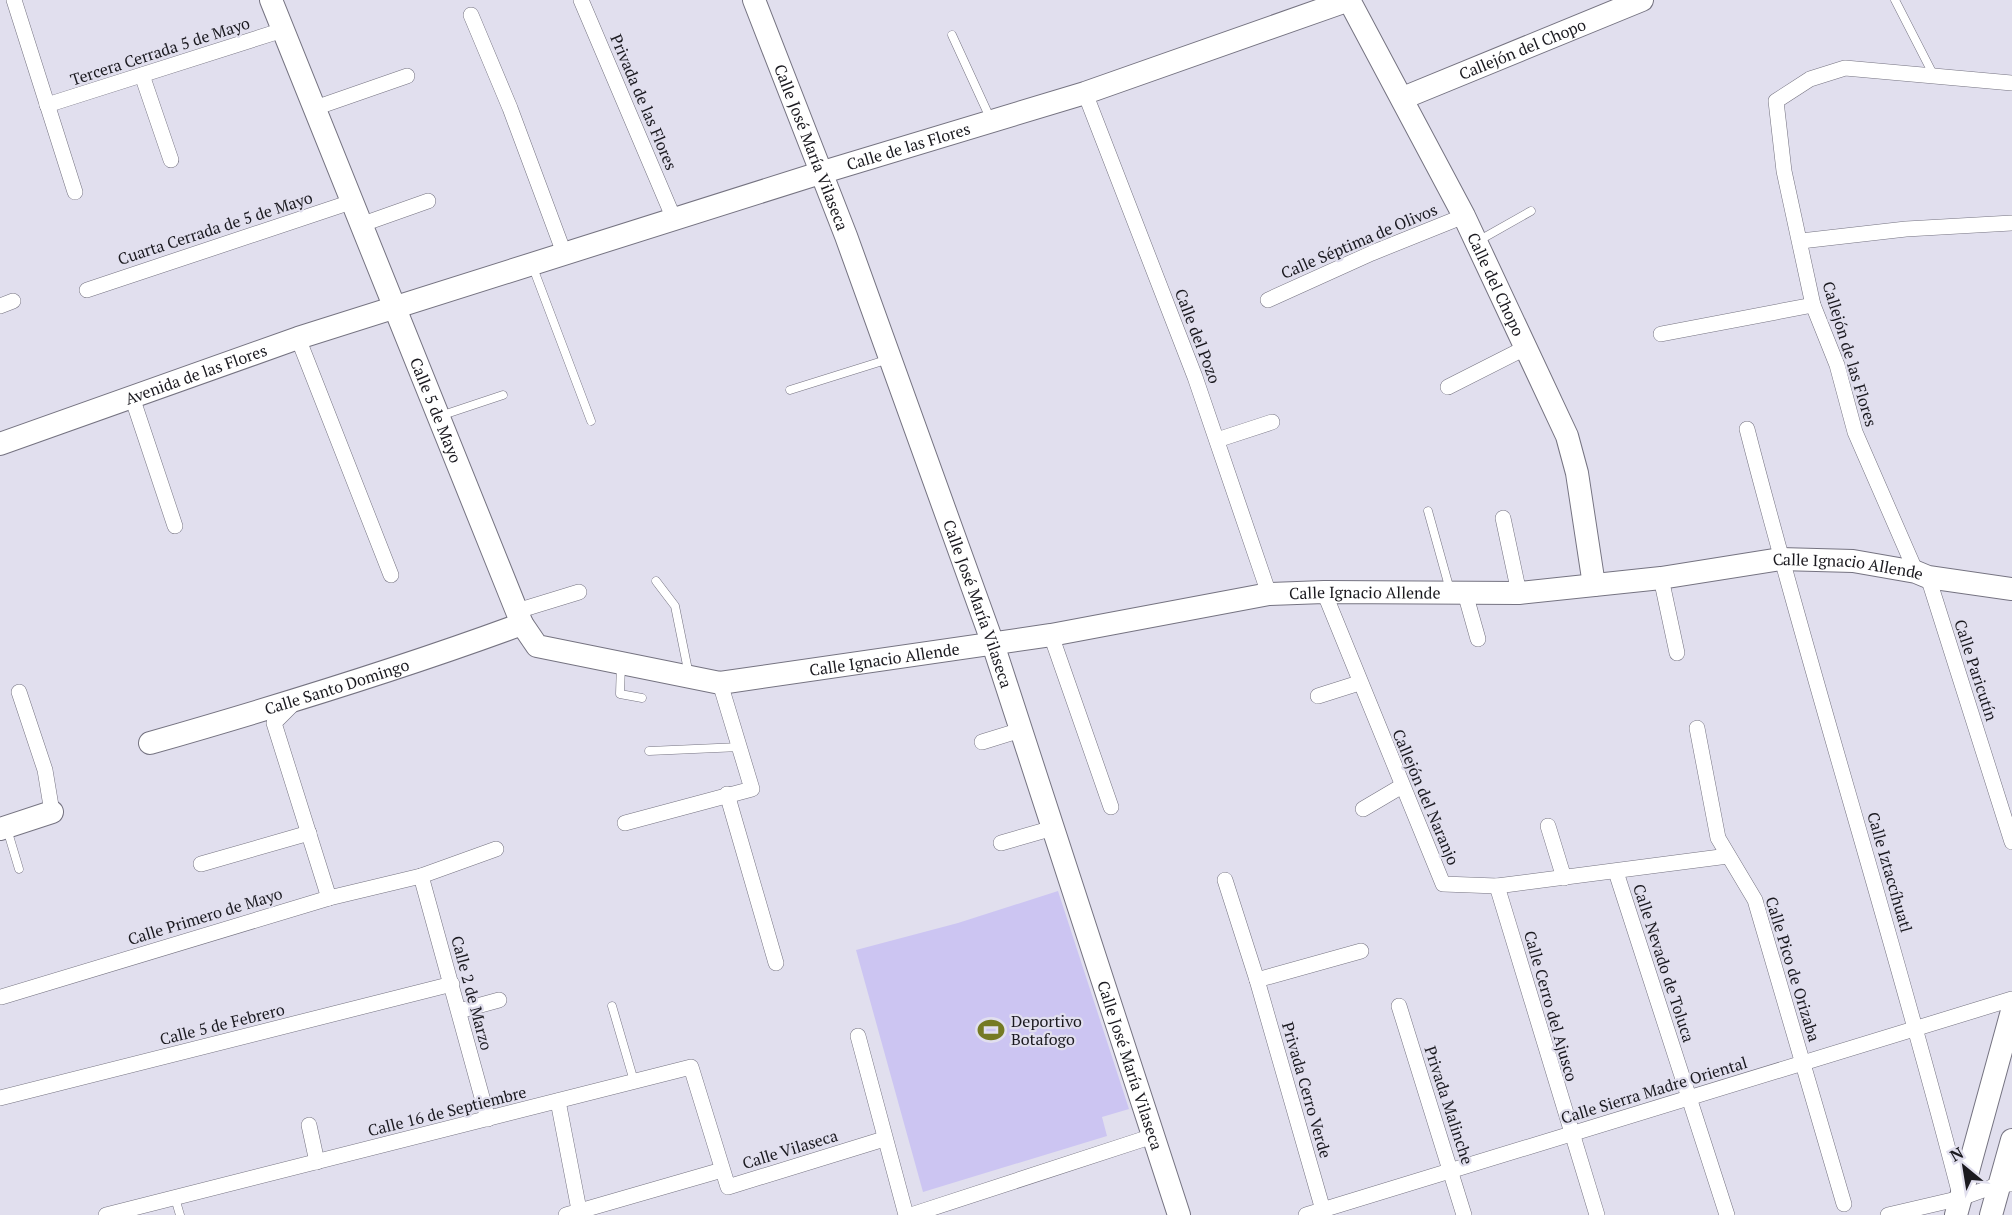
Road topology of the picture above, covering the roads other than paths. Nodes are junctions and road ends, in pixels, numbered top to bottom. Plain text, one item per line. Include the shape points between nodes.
1 (14, 0) edge
2 (271, 0) edge
3 (581, 0) edge
4 (754, 0) edge
5 (1349, 0) edge
6 (1895, 0) edge
7 (1636, 1) edge
8 (471, 15) dead end
9 (283, 30) junction
10 (952, 35) dead end
11 (142, 75) junction
12 (407, 76) dead end
13 (1934, 76) junction
14 (2012, 83) edge
15 (1085, 93) junction
16 (1403, 98) junction
17 (47, 105) junction
18 (315, 108) junction
19 (992, 121) junction
20 (171, 160) dead end
21 (820, 173) junction
22 (75, 192) dead end
23 (354, 201) junction
24 (428, 201) dead end
25 (1531, 211) dead end
26 (1464, 216) junction
27 (674, 219) junction
28 (2012, 223) edge
29 (363, 224) junction
30 (1801, 241) junction
31 (1476, 242) junction
32 (564, 253) junction
33 (532, 264) junction
34 (87, 290) dead end
35 (1268, 300) dead end
36 (1813, 305) junction
37 (395, 307) junction
38 (1661, 334) dead end
39 (298, 338) junction
40 (1526, 348) junction
41 (890, 358) junction
42 (1448, 387) dead end
43 (790, 390) dead end
44 (503, 395) dead end
45 (132, 397) junction
46 (438, 416) junction
47 (591, 421) dead end
48 (1272, 422) dead end
49 (1747, 429) dead end
50 (1217, 440) junction
51 (0, 444) edge
52 (1428, 511) dead end
53 (1503, 518) dead end
54 (176, 526) dead end
55 (1780, 558) junction
56 (391, 575) dead end
57 (1922, 575) junction
58 (1661, 578) junction
59 (656, 580) dead end
60 (1594, 585) junction
61 (2012, 589) edge
62 (579, 592) dead end
63 (1324, 592) junction
64 (1519, 592) junction
65 (1458, 593) junction
66 (1269, 594) junction
67 (520, 617) junction
68 (1051, 635) junction
69 (1478, 639) dead end
70 (993, 644) junction
71 (1677, 653) dead end
72 (621, 663) junction
73 (689, 676) junction
74 (720, 683) junction
75 (1359, 683) junction
76 (19, 692) dead end
77 (1318, 696) dead end
78 (642, 698) dead end
79 (296, 701) junction
80 (1697, 728) dead end
81 (1021, 730) junction
82 (982, 742) dead end
83 (150, 743) dead end
84 (740, 747) junction
85 (649, 751) dead end
86 (1402, 786) junction
87 (727, 794) junction
88 (1111, 807) dead end
89 (1363, 809) dead end
90 (52, 812) joint
91 (625, 823) dead end
92 (1548, 826) dead end
93 (3, 828) edge
94 (1053, 828) junction
95 (309, 833) junction
96 (2012, 842) edge
97 (1001, 843) dead end
98 (496, 849) dead end
99 (1728, 856) junction
100 (201, 864) dead end
101 (19, 869) dead end
102 (1616, 872) junction
103 (421, 876) junction
104 (1564, 878) junction
105 (1225, 880) dead end
106 (1497, 886) junction
107 (329, 898) junction
108 (1361, 951) dead end
109 (777, 963) dead end
110 (1257, 980) junction
111 (452, 984) junction
112 (2, 997) dead end
113 (2012, 999) edge
114 (499, 1000) dead end
115 (612, 1006) dead end
116 (1399, 1006) dead end
117 (459, 1011) junction
118 (2012, 1011) edge
119 (1917, 1027) junction
120 (858, 1036) dead end
121 (1802, 1062) junction
122 (634, 1081) junction
123 (0, 1098) edge
124 (1690, 1099) junction
125 (558, 1101) junction
126 (488, 1119) junction
127 (309, 1125) dead end
128 (1571, 1135) junction
129 (1153, 1136) junction
130 (884, 1139) junction
131 (2012, 1140) edge
132 (317, 1162) junction
133 (722, 1170) junction
134 (1452, 1171) junction
135 (2006, 1184) edge
136 (175, 1198) junction
137 (1844, 1204) dead end
138 (1958, 1206) edge
139 (1323, 1210) junction
140 (575, 1214) edge
141 (106, 1215) edge
142 (180, 1215) edge
143 (906, 1215) edge
144 (911, 1215) edge
145 (1179, 1215) edge
146 (1306, 1215) edge
147 (1464, 1215) edge
148 (1597, 1215) edge
149 (1727, 1215) edge
150 (1888, 1215) edge
151 (1991, 1215) edge

1 - 17 street
2 - 9 street, Calle 5 de Mayo
3 - 27 street, Privada de las Flores
4 - 21 street, Calle José María Vilaseca
5 - 15 street, Calle de las Flores
5 - 16 street, Calle del Chopo
6 - 13 lane
7 - 16 street, Callejón del Chopo
8 - 32 street
9 - 11 street, Tercera Cerrada 5 de Mayo
9 - 18 street, Calle 5 de Mayo
10 - 19 lane
11 - 17 street, Tercera Cerrada 5 de Mayo
11 - 20 street
12 - 18 street
13 - 14 street
13 - 30 street, Callejón de las Flores via 1845,68 1810,79 1776,101 1784,171
15 - 19 street, Calle de las Flores
15 - 50 street, Calle del Pozo
16 - 26 street, Calle del Chopo
17 - 22 street
18 - 23 street, Calle 5 de Mayo
19 - 21 street, Calle de las Flores
21 - 27 street, Calle de las Flores
21 - 41 street, Calle José María Vilaseca
23 - 29 street, Calle 5 de Mayo
23 - 34 street, Cuarta Cerrada de 5 de Mayo
24 - 29 street
25 - 31 lane
26 - 31 street, Calle del Chopo
26 - 35 street, Calle Séptima de Olivos
27 - 32 street, Calle de las Flores
28 - 30 street via 1906,229
29 - 37 street, Calle 5 de Mayo
30 - 36 street, Callejón de las Flores
31 - 40 street, Calle del Chopo
32 - 33 street, Calle de las Flores
33 - 37 street, Calle de las Flores
33 - 47 lane
36 - 38 street
36 - 57 street, Callejón de las Flores via 1837,365 1855,432
37 - 39 street, Avenida de las Flores
37 - 46 street, Calle 5 de Mayo
39 - 45 street, Avenida de las Flores
39 - 56 street
40 - 42 street
40 - 60 street, Calle del Chopo via 1567,436 1577,473
41 - 43 lane
41 - 70 street, Calle José María Vilaseca
44 - 46 lane
45 - 51 street, Avenida de las Flores
45 - 54 street
46 - 67 street, Calle 5 de Mayo
48 - 50 street
49 - 55 street, Calle Iztaccíhuatl
50 - 66 street, Calle del Pozo
52 - 65 lane
53 - 64 street
55 - 57 street, Calle Ignacio Allende via 1853,561
55 - 58 street, Calle Ignacio Allende
55 - 119 street, Calle Iztaccíhuatl
57 - 61 street, Calle Ignacio Allende
57 - 96 street, Calle Paricutín
58 - 60 street, Calle Ignacio Allende
58 - 71 street
59 - 73 lane via 675,606
60 - 64 street, Calle Ignacio Allende
62 - 67 street
63 - 65 street, Calle Ignacio Allende
63 - 66 street, Calle Ignacio Allende
63 - 75 street, Callejón del Naranjo
64 - 65 street, Calle Ignacio Allende
65 - 69 street
66 - 68 street, Calle Ignacio Allende
67 - 72 street, Calle 5 de Mayo via 537,646
67 - 79 street, Calle Santo Domingo via 426,660
68 - 70 street, Calle Ignacio Allende
68 - 88 street
70 - 74 street, Calle Ignacio Allende
70 - 81 street, Calle José María Vilaseca
72 - 73 street, Calle 5 de Mayo
72 - 78 lane via 620,694
73 - 74 street, Calle 5 de Mayo
74 - 84 street
75 - 77 street
75 - 86 street, Callejón del Naranjo
76 - 90 street via 45,770
79 - 83 street, Calle Santo Domingo
79 - 95 street via 274,723
80 - 99 street, Calle Pico de Orizaba via 1718,838
81 - 82 street
81 - 94 street, Calle José María Vilaseca
84 - 85 lane
84 - 87 street via 752,789
86 - 89 street
86 - 106 street, Callejón del Naranjo via 1443,884
87 - 91 street
87 - 109 street
90 - 93 street
92 - 104 street
93 - 101 lane
94 - 97 street
94 - 129 street, Calle José María Vilaseca
95 - 100 street
95 - 107 street
98 - 103 street, Calle Primero de Mayo
99 - 102 street, Callejón del Naranjo
99 - 121 street, Calle Pico de Orizaba via 1755,900
102 - 104 street, Callejón del Naranjo
102 - 124 street, Calle Nevado de Toluca
103 - 107 street, Calle Primero de Mayo
103 - 111 street, Calle 2 de Marzo
104 - 106 street, Callejón del Naranjo
105 - 110 street, Privada Cerro Verde
106 - 128 street, Calle Cerro del Ajusco
107 - 112 street, Calle Primero de Mayo
108 - 110 street
110 - 139 street, Privada Cerro Verde
111 - 117 street, Calle 2 de Marzo
111 - 123 street, Calle 5 de Febrero
113 - 119 street, Calle Sierra Madre Oriental
114 - 117 street
115 - 122 lane
116 - 134 street, Privada Malinche
117 - 126 street, Calle 2 de Marzo
118 - 138 street
119 - 121 street, Calle Sierra Madre Oriental
119 - 138 street, Calle Iztaccíhuatl
120 - 130 street
121 - 124 street, Calle Sierra Madre Oriental
121 - 137 street, Calle Pico de Orizaba
122 - 125 street, Calle 16 de Septiembre
122 - 133 street, Calle 16 de Septiembre via 691,1066
124 - 128 street, Calle Sierra Madre Oriental
124 - 149 street, Calle Nevado de Toluca
125 - 126 street, Calle 16 de Septiembre
125 - 140 street
126 - 132 street, Calle 16 de Septiembre
127 - 132 street
128 - 134 street, Calle Sierra Madre Oriental
128 - 148 street, Calle Cerro del Ajusco
129 - 144 street
129 - 145 street, Calle José María Vilaseca
130 - 133 street, Calle Vilaseca via 728,1187
130 - 143 street
131 - 135 street
132 - 136 street, Calle 16 de Septiembre
133 - 140 street, Calle Vilaseca
134 - 139 street, Calle Sierra Madre Oriental
134 - 147 street, Privada Malinche
135 - 138 street
135 - 151 street
136 - 141 street, Calle 16 de Septiembre
136 - 142 lane
138 - 150 street
139 - 146 street, Calle Sierra Madre Oriental

